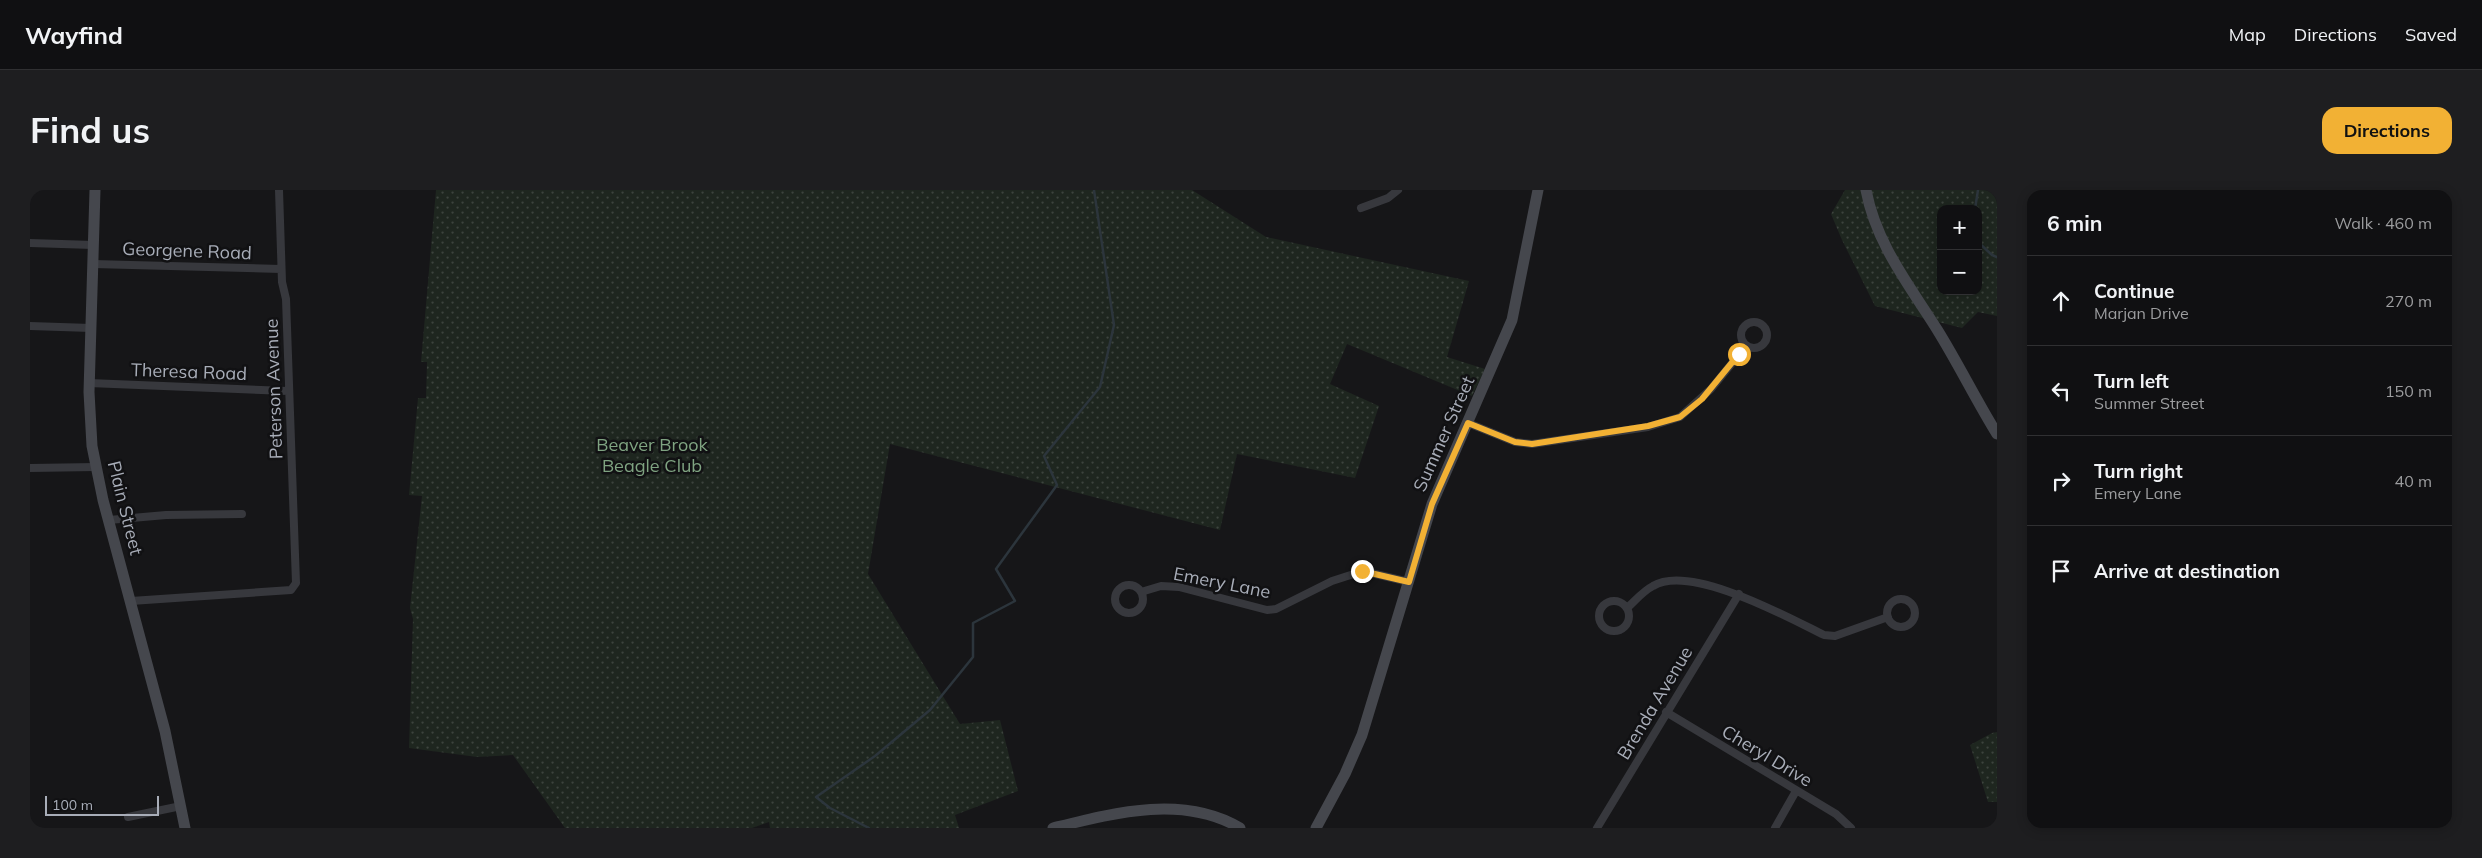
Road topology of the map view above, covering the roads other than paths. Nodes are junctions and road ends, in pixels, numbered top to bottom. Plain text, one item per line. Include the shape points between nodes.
1 (94, 190) edge
2 (279, 190) edge
3 (1398, 190) edge
4 (1538, 190) edge
5 (1866, 190) edge
6 (1360, 208) dead end
7 (30, 243) edge
8 (93, 245) junction
9 (93, 264) junction
10 (281, 269) junction
11 (30, 326) edge
12 (91, 328) junction
13 (1746, 346) dead end
14 (89, 383) junction
15 (288, 391) junction
16 (1468, 423) junction
17 (1997, 434) edge
18 (96, 467) junction
19 (30, 468) edge
20 (242, 514) dead end
21 (109, 520) junction
22 (1409, 582) junction
23 (1141, 592) dead end
24 (1739, 594) junction
25 (131, 601) junction
26 (1627, 608) dead end
27 (1888, 617) dead end
28 (1666, 712) junction
29 (1796, 791) junction
30 (181, 806) junction
31 (128, 816) dead end
32 (185, 828) edge
33 (1053, 828) edge
34 (1240, 828) edge
35 (1316, 828) edge
36 (1597, 828) edge
37 (1775, 828) edge
38 (1851, 828) edge

1 - 8 street, Plain Street
2 - 10 street, Peterson Avenue
3 - 6 street via 1388,198
4 - 16 street, Summer Street via 1512,320
5 - 17 street via 1872,217 1884,245
7 - 8 street
8 - 9 street, Plain Street
9 - 10 street, Georgene Road
9 - 12 street, Plain Street
10 - 15 street, Peterson Avenue via 286,300
11 - 12 street
12 - 14 street, Plain Street
13 - 16 street via 1695,405 1680,417 1659,424 1532,444 1515,442
14 - 15 street, Theresa Road
14 - 18 street, Plain Street via 90,428
15 - 25 street, Peterson Avenue via 294,587 291,590
16 - 22 street, Summer Street via 1432,504
18 - 19 street
18 - 21 street, Plain Street
20 - 21 street
21 - 25 street, Plain Street
22 - 23 street, Emery Lane via 1362,571 1267,610 1179,587 1161,586
22 - 35 street, Summer Street via 1362,735
24 - 26 street via 1688,582 1667,581 1653,585
24 - 27 street via 1824,635 1835,636
24 - 28 street, Brenda Avenue
25 - 30 street, Plain Street
28 - 29 street, Cheryl Drive
28 - 36 street, Brenda Avenue
29 - 37 street
29 - 38 street, Cheryl Drive via 1836,814
30 - 31 street
30 - 32 street, Plain Street
33 - 34 street via 1118,814 1175,809 1206,813

